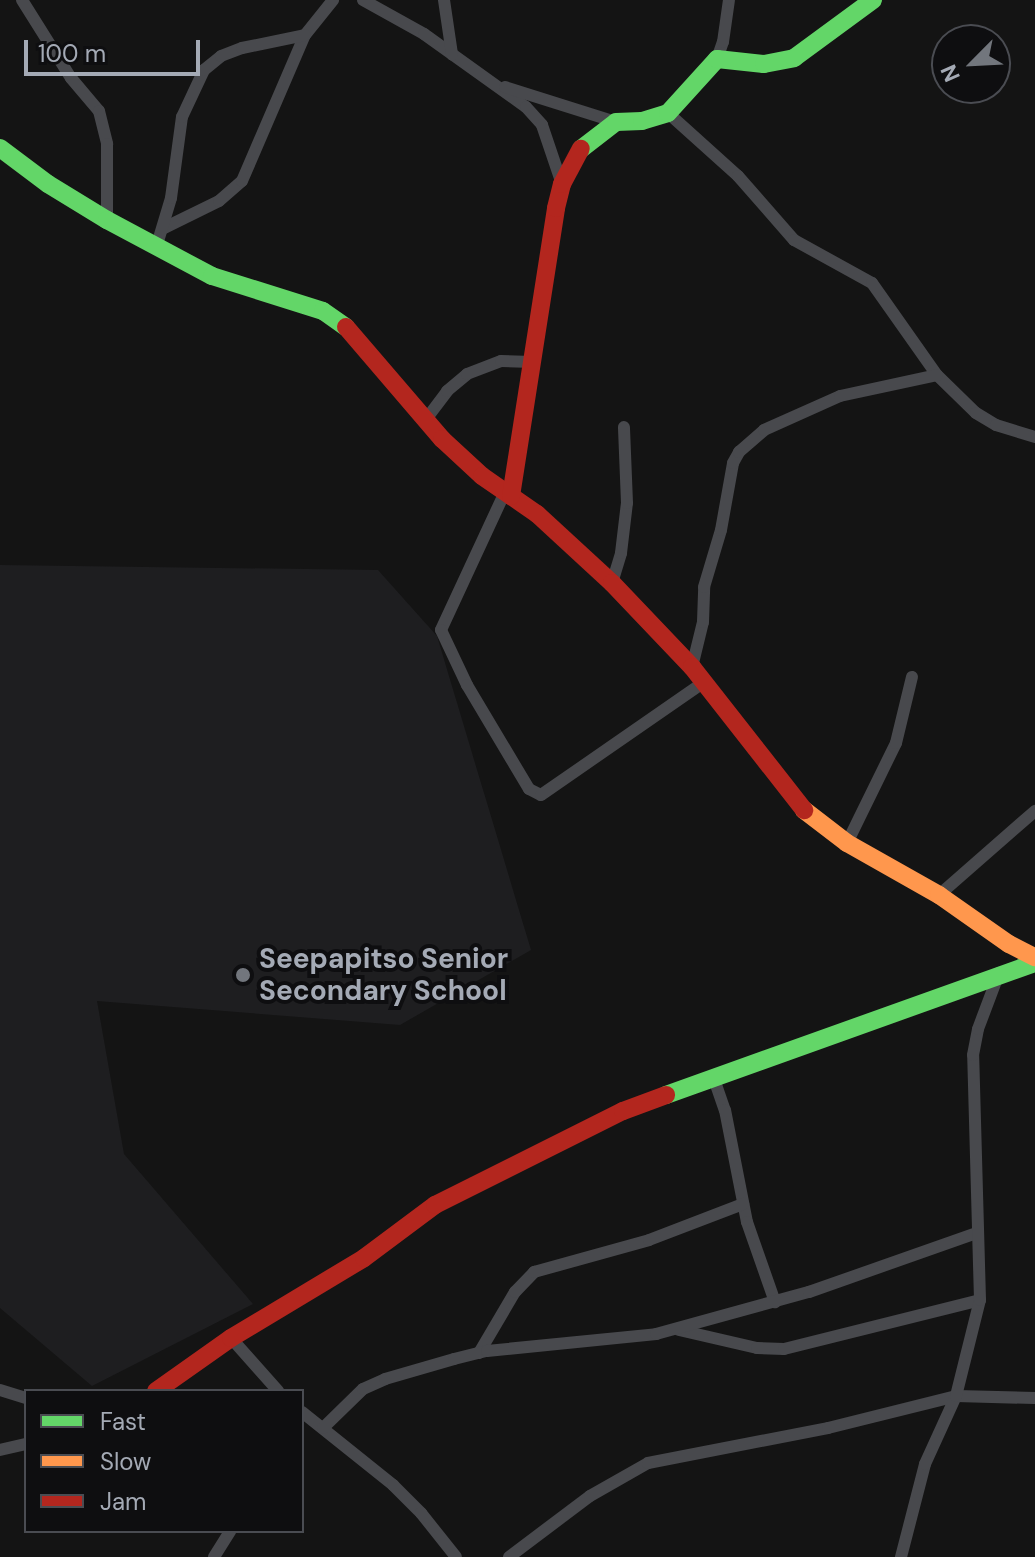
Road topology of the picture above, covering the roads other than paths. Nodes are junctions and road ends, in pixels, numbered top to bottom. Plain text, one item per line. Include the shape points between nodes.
1 (22, 0) edge
2 (333, 0) edge
3 (363, 0) edge
4 (444, 0) edge
5 (729, 0) edge
6 (873, 0) edge
7 (305, 35) junction
8 (452, 54) junction
9 (717, 59) junction
10 (495, 84) junction
11 (668, 113) junction
12 (616, 122) junction
13 (0, 148) edge
14 (562, 184) junction
15 (107, 220) junction
16 (164, 228) junction
17 (156, 248) junction
18 (532, 362) junction
19 (937, 375) junction
20 (427, 418) junction
21 (624, 427) dead end
22 (1035, 437) edge
23 (508, 494) junction
24 (612, 583) junction
25 (692, 667) junction
26 (912, 677) dead end
27 (704, 682) junction
28 (1035, 811) edge
29 (847, 843) junction
30 (939, 895) junction
31 (1035, 957) edge
32 (1035, 963) edge
33 (999, 973) junction
34 (713, 1076) junction
35 (743, 1204) junction
36 (977, 1233) junction
37 (980, 1300) junction
38 (775, 1302) junction
39 (674, 1329) junction
40 (231, 1338) junction
41 (479, 1353) junction
42 (159, 1389) edge
43 (276, 1389) edge
44 (0, 1390) edge
45 (956, 1396) junction
46 (24, 1397) edge
47 (1035, 1398) edge
48 (304, 1414) edge
49 (323, 1428) junction
50 (24, 1444) edge
51 (0, 1450) edge
52 (229, 1533) edge
53 (214, 1557) edge
54 (456, 1557) edge
55 (509, 1557) edge
56 (901, 1557) edge

1 - 15 street via 71,78 99,111 107,144
2 - 7 street
3 - 8 street
4 - 8 street
5 - 9 street
6 - 9 street via 794,58 764,64
7 - 16 street via 242,181 219,201
7 - 16 street via 242,48 204,70 182,117
8 - 10 street
9 - 11 street
10 - 12 street
10 - 14 street via 542,125
11 - 12 street
11 - 19 street via 738,176 794,240 872,283
12 - 14 street via 581,147
13 - 15 street
14 - 18 street
15 - 17 street
16 - 17 street
17 - 20 street via 238,287 323,311 351,333
18 - 20 street via 501,361 467,374
18 - 23 street
19 - 22 street via 976,413
19 - 25 street via 840,396 764,430 739,452 704,587 703,622
20 - 23 street via 465,461
21 - 24 street via 627,503
23 - 24 street
23 - 27 street via 441,630 529,789 541,795
24 - 25 street
25 - 27 street
26 - 29 street via 896,743
27 - 29 street via 805,812
28 - 30 street
29 - 30 street
30 - 31 street
32 - 33 street
33 - 34 street
33 - 36 street via 974,1040
34 - 35 street
34 - 40 street via 623,1111 435,1205 364,1258
35 - 38 street
35 - 41 street via 649,1240 534,1272 515,1292
36 - 37 street
36 - 38 street
37 - 39 street via 784,1349
37 - 45 street
38 - 39 street
39 - 41 street
40 - 42 street
40 - 43 street
41 - 49 street via 385,1379 347,1402
44 - 46 street
45 - 47 street
45 - 55 street via 828,1428 648,1463 590,1496
45 - 56 street via 925,1464
48 - 49 street
49 - 54 street via 393,1485
50 - 51 street
52 - 53 street

